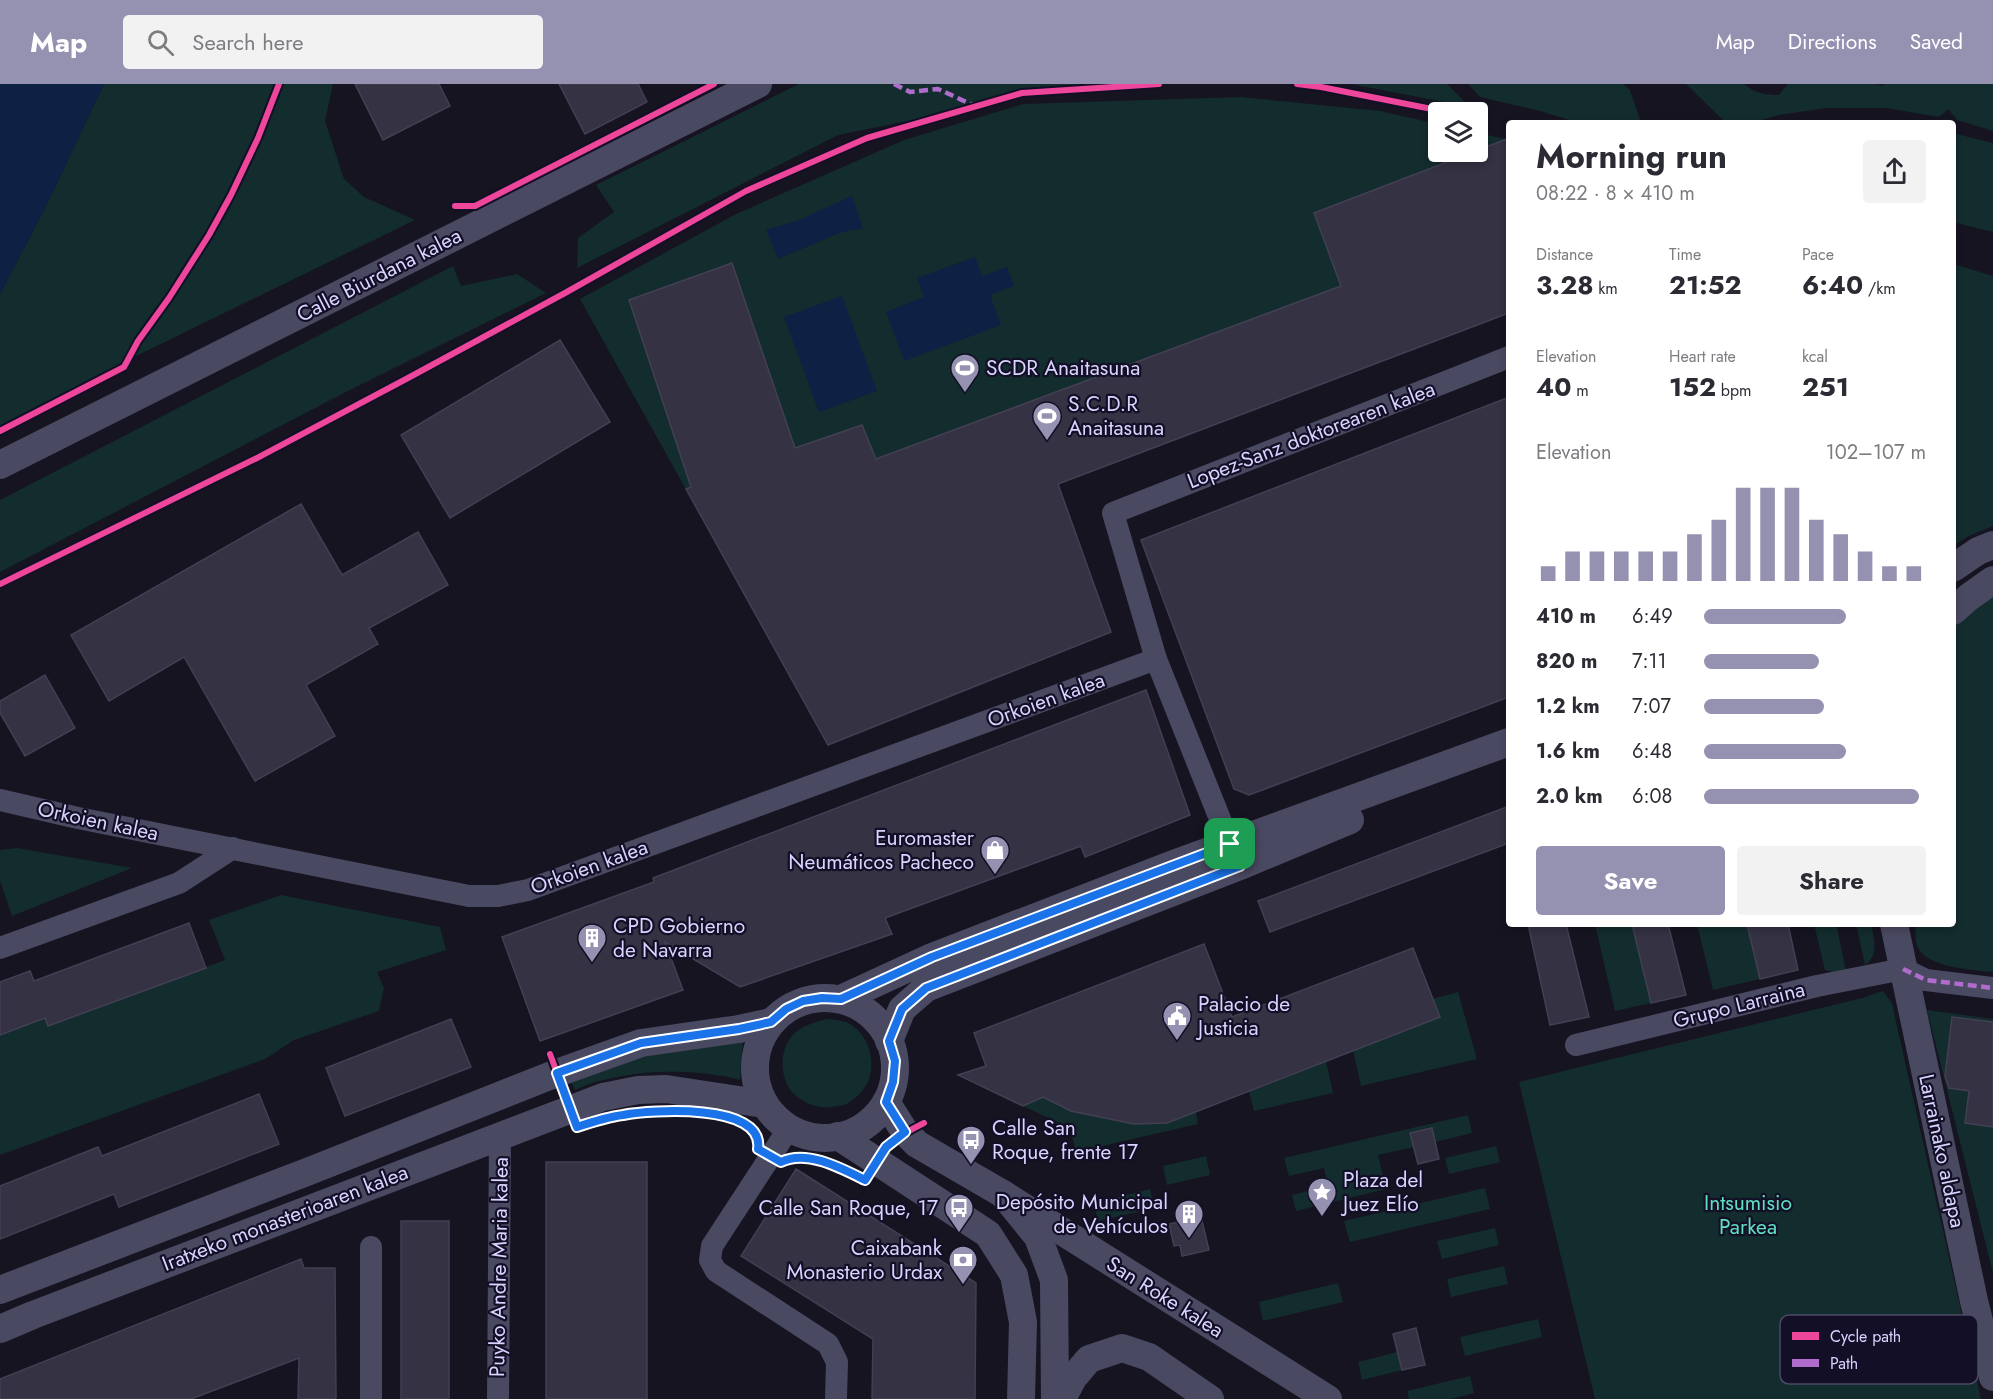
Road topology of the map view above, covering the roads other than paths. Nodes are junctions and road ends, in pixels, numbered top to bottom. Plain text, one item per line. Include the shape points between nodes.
1 (758, 84) edge
2 (1506, 358) edge
3 (0, 465) edge
4 (1993, 545) edge
5 (1956, 566) edge
6 (1993, 580) edge
7 (1956, 608) edge
8 (1156, 658) junction
9 (1506, 743) edge
10 (1506, 761) edge
11 (0, 800) edge
12 (234, 848) junction
13 (1235, 855) junction
14 (1895, 927) edge
15 (0, 948) edge
16 (1903, 969) junction
17 (1993, 988) edge
18 (841, 999) junction
19 (771, 1022) junction
20 (889, 1041) junction
21 (1576, 1045) dead end
22 (886, 1102) junction
23 (764, 1104) junction
24 (789, 1128) junction
25 (500, 1136) junction
26 (838, 1137) junction
27 (1003, 1194) junction
28 (371, 1247) dead end
29 (0, 1290) edge
30 (0, 1329) edge
31 (1993, 1377) edge
32 (371, 1399) edge
33 (498, 1399) edge
34 (836, 1399) edge
35 (1021, 1399) edge
36 (1055, 1399) edge
37 (1062, 1399) edge
38 (1210, 1399) edge
39 (1328, 1399) edge

1 - 3 street, Calle Biurdana kalea
2 - 8 street, Lopez-Sanz doktorearen kalea via 1113,513
4 - 5 street via 1978,550
6 - 7 street
8 - 12 street, Orkoien kalea via 528,890 469,896
8 - 13 street
9 - 13 street
10 - 13 street via 1377,809
11 - 12 street, Orkoien kalea
12 - 15 street via 179,883
13 - 18 street via 932,957
13 - 20 street via 926,988 902,1009
14 - 16 street, Larrainako aldapa
16 - 17 street via 1926,980
16 - 21 street, Grupo Larraina
16 - 31 street, Larrainako aldapa
18 - 19 street via 803,1001
18 - 20 street via 878,1022
19 - 23 street via 760,1040 754,1062
19 - 29 street, Iratxeko monasterioaren kalea via 641,1043
20 - 22 street via 895,1061
22 - 26 street via 857,1130
22 - 27 street, San Roke kalea via 917,1144
23 - 24 street
23 - 25 street, Iratxeko monasterioaren kalea via 679,1090 638,1090 603,1097
24 - 26 street via 819,1138
24 - 34 street via 712,1246 710,1260 716,1271 828,1344 837,1362
25 - 30 street, Iratxeko monasterioaren kalea
25 - 33 street, Puyko Andre Maria kalea
26 - 35 street via 988,1234 1014,1275 1023,1322
27 - 36 street via 1038,1237 1054,1280
27 - 39 street, San Roke kalea
28 - 32 street
37 - 38 street via 1089,1359 1122,1348 1149,1357

